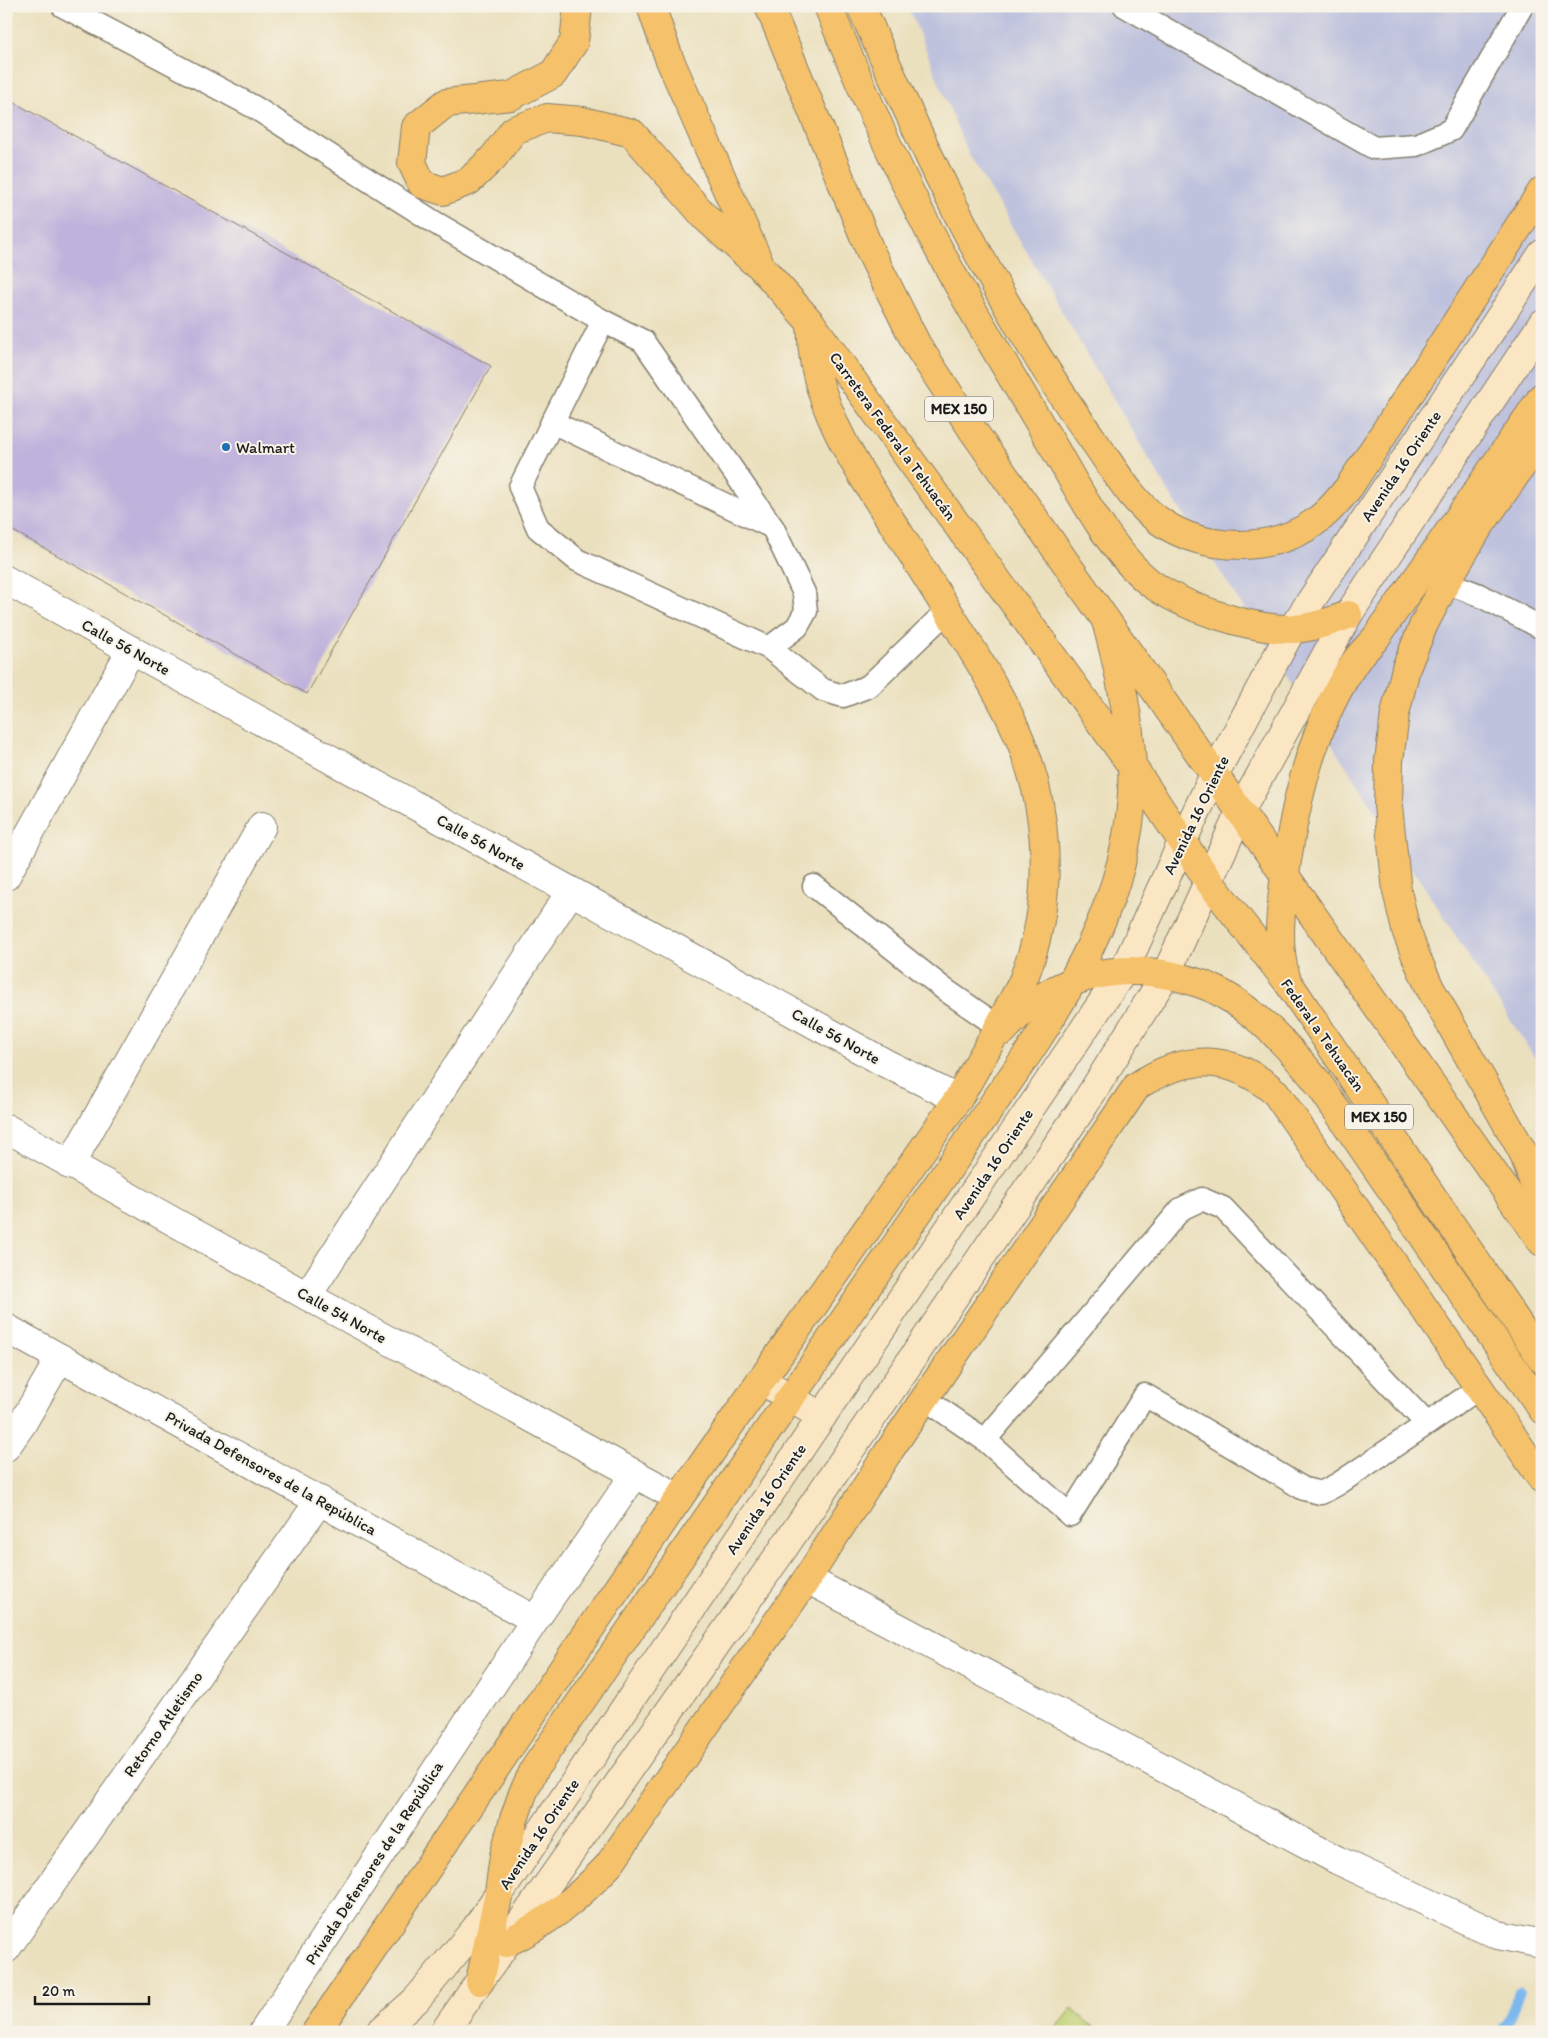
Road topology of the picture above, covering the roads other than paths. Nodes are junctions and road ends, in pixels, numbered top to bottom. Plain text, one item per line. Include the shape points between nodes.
1 (63, 6) edge
2 (578, 6) edge
3 (651, 6) edge
4 (769, 6) edge
5 (828, 6) edge
6 (861, 6) edge
7 (1125, 6) edge
8 (1522, 6) edge
9 (1542, 192) edge
10 (1542, 254) edge
11 (761, 267) junction
12 (603, 321) junction
13 (811, 323) junction
14 (1542, 324) edge
15 (1542, 397) edge
16 (552, 422) junction
17 (1542, 437) edge
18 (773, 528) junction
19 (6, 580) edge
20 (1446, 582) junction
21 (948, 610) junction
22 (1348, 615) junction
23 (1106, 620) junction
24 (1542, 628) edge
25 (1292, 629) junction
26 (769, 648) junction
27 (130, 650) junction
28 (1132, 766) junction
29 (1214, 775) junction
30 (1240, 812) junction
31 (262, 826) dead end
32 (1183, 840) junction
33 (6, 876) edge
34 (1285, 876) junction
35 (1208, 880) junction
36 (814, 886) dead end
37 (570, 891) junction
38 (1124, 970) junction
39 (1166, 974) junction
40 (1073, 981) junction
41 (1287, 982) junction
42 (994, 1036) junction
43 (958, 1099) junction
44 (6, 1128) edge
45 (70, 1165) junction
46 (1542, 1206) edge
47 (1542, 1242) edge
48 (308, 1296) junction
49 (6, 1328) edge
50 (60, 1358) junction
51 (1542, 1359) edge
52 (761, 1380) junction
53 (1479, 1388) junction
54 (790, 1398) junction
55 (925, 1399) junction
56 (1542, 1409) edge
57 (822, 1417) junction
58 (1427, 1424) junction
59 (986, 1440) junction
60 (6, 1447) edge
61 (635, 1474) junction
62 (1542, 1479) edge
63 (679, 1498) junction
64 (320, 1500) junction
65 (807, 1579) junction
66 (535, 1620) junction
67 (499, 1893) junction
68 (506, 1944) junction
69 (1542, 1944) edge
70 (6, 1949) edge
71 (480, 1980) junction
72 (263, 2032) edge
73 (316, 2032) edge
74 (380, 2032) edge
75 (444, 2032) edge

1 - 12 lane via 254,107 434,222
2 - 11 main road via 574,42 553,74 511,96 446,103 416,127 412,163 422,184 443,191 469,181 493,158 514,130 547,118 582,121 632,133 706,218
3 - 11 main road, Carretera Federal a Tehuacán / MEX 150 via 669,58
4 - 23 main road, MEX 150 via 871,253 917,345
5 - 25 main road via 870,108 935,243 1112,543 1149,582 1175,598 1212,613 1274,628
6 - 9 main road via 960,217 1039,358 1081,424 1135,498 1161,522 1200,540 1248,544 1271,541 1314,522 1333,506 1349,487
7 - 8 lane via 1374,148 1416,145 1451,130
10 - 25 main road, Avenida 16 Oriente
11 - 13 main road, Carretera Federal a Tehuacán / MEX 150
12 - 16 lane
12 - 18 lane via 644,341
13 - 21 main road via 816,370 848,453
13 - 28 main road, Carretera Federal a Tehuacán / MEX 150
14 - 22 main road
15 - 34 main road via 1381,631 1351,666 1320,731 1306,770
16 - 18 lane
16 - 26 lane via 520,487 538,528 577,560
17 - 20 main road via 1477,530
18 - 26 lane via 804,593 806,611 796,627
19 - 27 street, Calle 56 Norte
20 - 24 lane via 1479,595
20 - 46 main road via 1406,668 1395,714 1388,806 1397,891 1406,930 1426,981 1523,1152
21 - 26 lane via 870,686 843,696 823,690
21 - 42 main road via 1016,729 1029,764 1044,835 1044,900 1037,939 1025,976
22 - 25 main road
22 - 30 main road
23 - 28 main road via 1123,690
23 - 29 main road, MEX 150
25 - 29 main road, Avenida 16 Oriente
27 - 33 street
27 - 37 street, Calle 56 Norte
28 - 32 main road, Carretera Federal a Tehuacán / MEX 150
28 - 40 main road via 1130,818 1116,880 1103,919
29 - 30 main road, MEX 150
29 - 32 main road, Avenida 16 Oriente
30 - 34 main road, MEX 150
30 - 35 main road
31 - 45 street
32 - 35 main road, Federal a Tehuacán / MEX 150
32 - 38 main road, Avenida 16 Oriente
34 - 41 main road via 1280,940
34 - 47 main road, MEX 150
35 - 39 main road
35 - 41 main road, Federal a Tehuacán / MEX 150
36 - 42 lane via 944,989
37 - 43 street, Calle 56 Norte via 887,1064
37 - 48 street
38 - 39 main road
38 - 40 main road via 1098,973
38 - 57 main road, Avenida 16 Oriente
39 - 56 main road via 1219,992 1268,1028 1293,1052 1316,1080
39 - 68 main road via 1080,1110 781,1552
40 - 42 main road via 1025,1010
40 - 54 main road via 1060,1006
41 - 51 main road, Federal a Tehuacán / MEX 150
42 - 43 main road
43 - 52 main road
44 - 45 street, Calle 54 Norte
45 - 48 street, Calle 54 Norte
48 - 61 street, Calle 54 Norte
49 - 50 street, Privada Defensores de la República
50 - 60 street
50 - 64 street, Privada Defensores de la República
52 - 54 main road
52 - 63 main road
53 - 55 main road via 1276,1093 1261,1080 1240,1070 1217,1063 1193,1063 1154,1074 1137,1086
53 - 58 lane
53 - 62 main road
54 - 57 main road
54 - 67 main road via 535,1768 514,1819
55 - 59 lane
55 - 65 main road
57 - 67 main road, Avenida 16 Oriente
58 - 59 lane via 1322,1493 1304,1489 1144,1394 1070,1515
58 - 59 lane via 1223,1208 1202,1199 1181,1209
61 - 63 street, Calle 54 Norte
61 - 66 street, Privada Defensores de la República
63 - 73 main road
64 - 66 street, Privada Defensores de la República
64 - 70 street, Retorno Atletismo
65 - 68 main road via 608,1866 566,1907
65 - 69 street via 1337,1860 1498,1935
66 - 72 street, Privada Defensores de la República
67 - 71 main road
67 - 74 main road, Avenida 16 Oriente via 476,1928 416,2000
68 - 71 main road
71 - 75 main road

